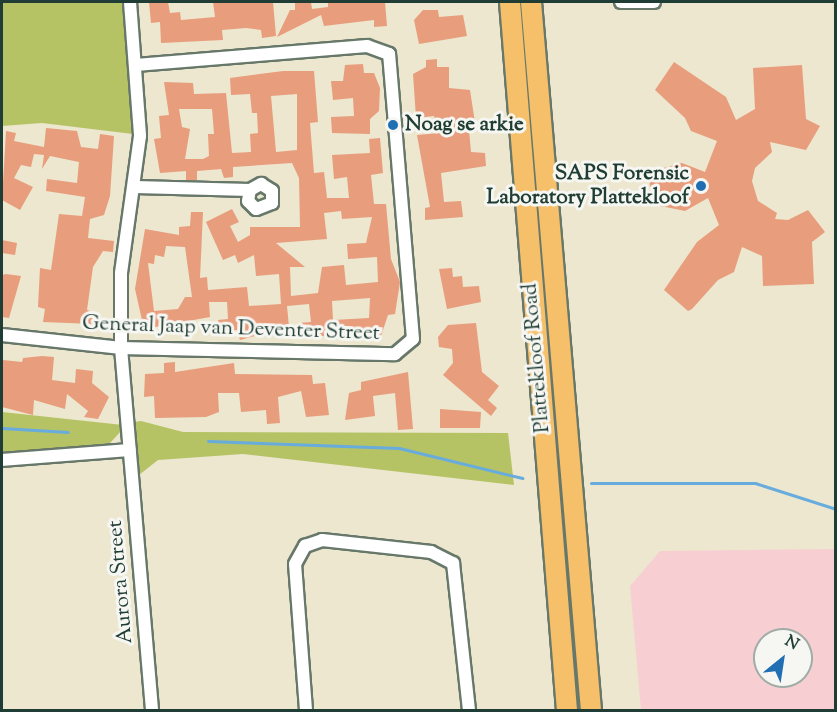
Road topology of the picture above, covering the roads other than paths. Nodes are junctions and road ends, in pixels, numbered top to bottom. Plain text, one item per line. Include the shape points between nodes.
1 (130, 2) edge
2 (510, 2) edge
3 (531, 2) edge
4 (621, 2) edge
5 (654, 2) edge
6 (136, 65) junction
7 (135, 187) junction
8 (250, 190) dead end
9 (2, 334) edge
10 (121, 348) junction
11 (130, 450) junction
12 (2, 460) edge
13 (152, 711) edge
14 (306, 711) edge
15 (469, 711) edge
16 (567, 711) edge
17 (591, 711) edge

1 - 6 street, Aurora Street
2 - 16 main road, Plattekloof Road
3 - 17 main road, Plattekloof Road
4 - 5 street
6 - 7 street, Aurora Street via 140,136
6 - 10 street, General Jaap van Deventer Street via 367,46 389,54 414,333 410,346 395,354
7 - 8 street
7 - 10 street, Aurora Street via 120,273
9 - 10 street, General Jaap van Deventer Street
10 - 11 street, Aurora Street
11 - 12 street
11 - 13 street, Aurora Street
14 - 15 street via 295,564 305,546 322,540 431,552 453,563

